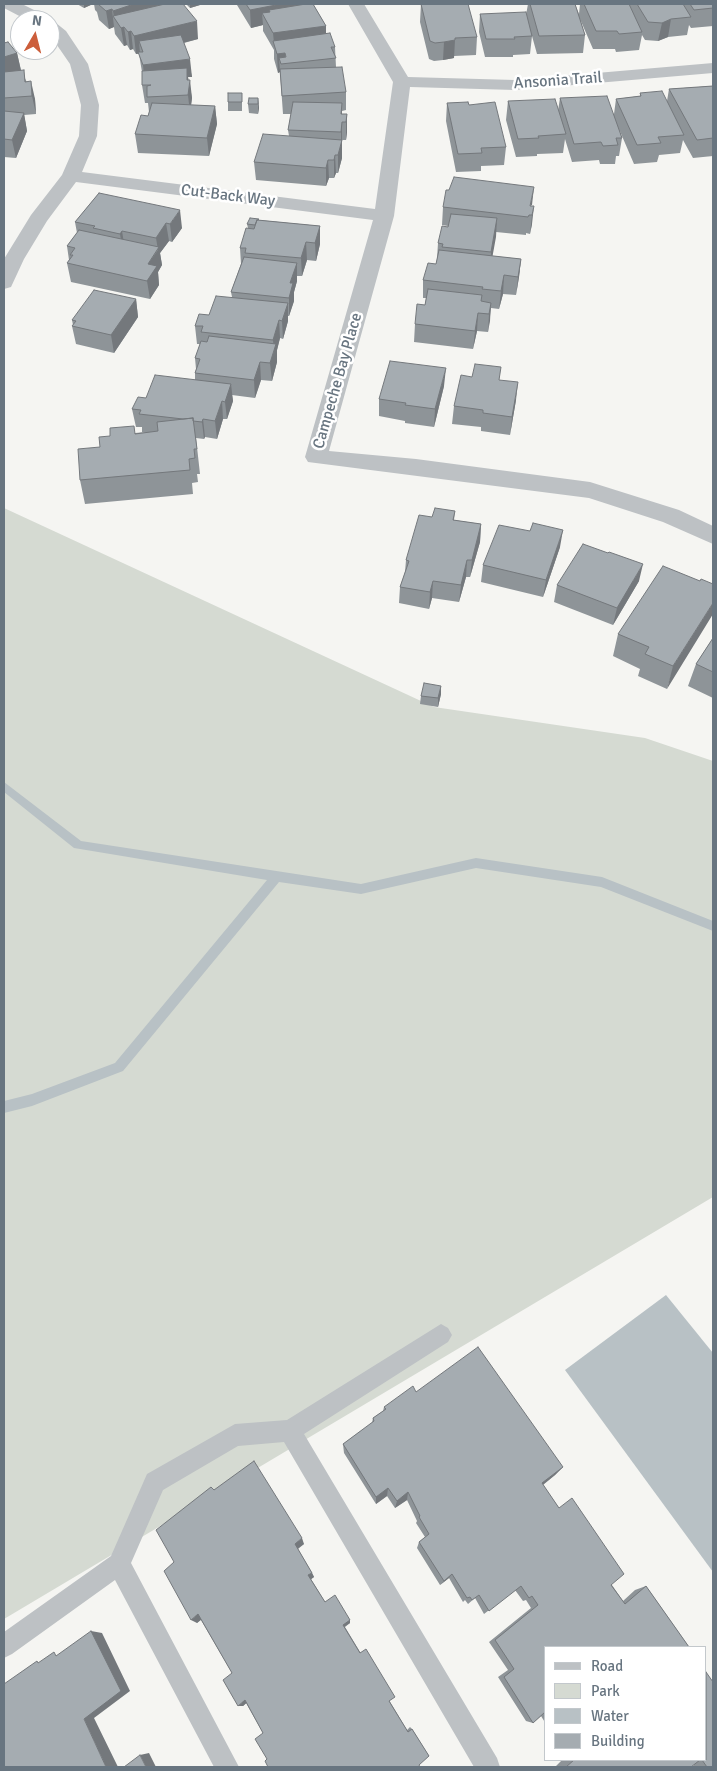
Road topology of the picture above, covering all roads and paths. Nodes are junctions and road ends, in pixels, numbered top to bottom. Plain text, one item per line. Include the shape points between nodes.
1 (10, 4) edge
2 (356, 4) edge
3 (21, 10) edge
4 (60, 35) edge
5 (713, 68) edge
6 (402, 82) junction
7 (71, 176) junction
8 (384, 216) junction
9 (4, 283) edge
10 (713, 536) edge
11 (441, 1335) dead end
12 (290, 1431) junction
13 (119, 1564) junction
14 (4, 1646) edge
15 (227, 1767) edge
16 (488, 1767) edge

1 - 3 street
2 - 6 street
4 - 7 street via 79,64 90,104 88,136
5 - 6 street, Ansonia Trail via 515,85
6 - 8 street, Campeche Bay Place
7 - 8 street, Cut-Back Way
7 - 9 street via 38,219
8 - 10 street, Campeche Bay Place via 316,457 590,490 671,516
11 - 12 lane
12 - 13 lane via 235,1435 155,1482
12 - 16 lane
13 - 14 lane
13 - 15 lane

